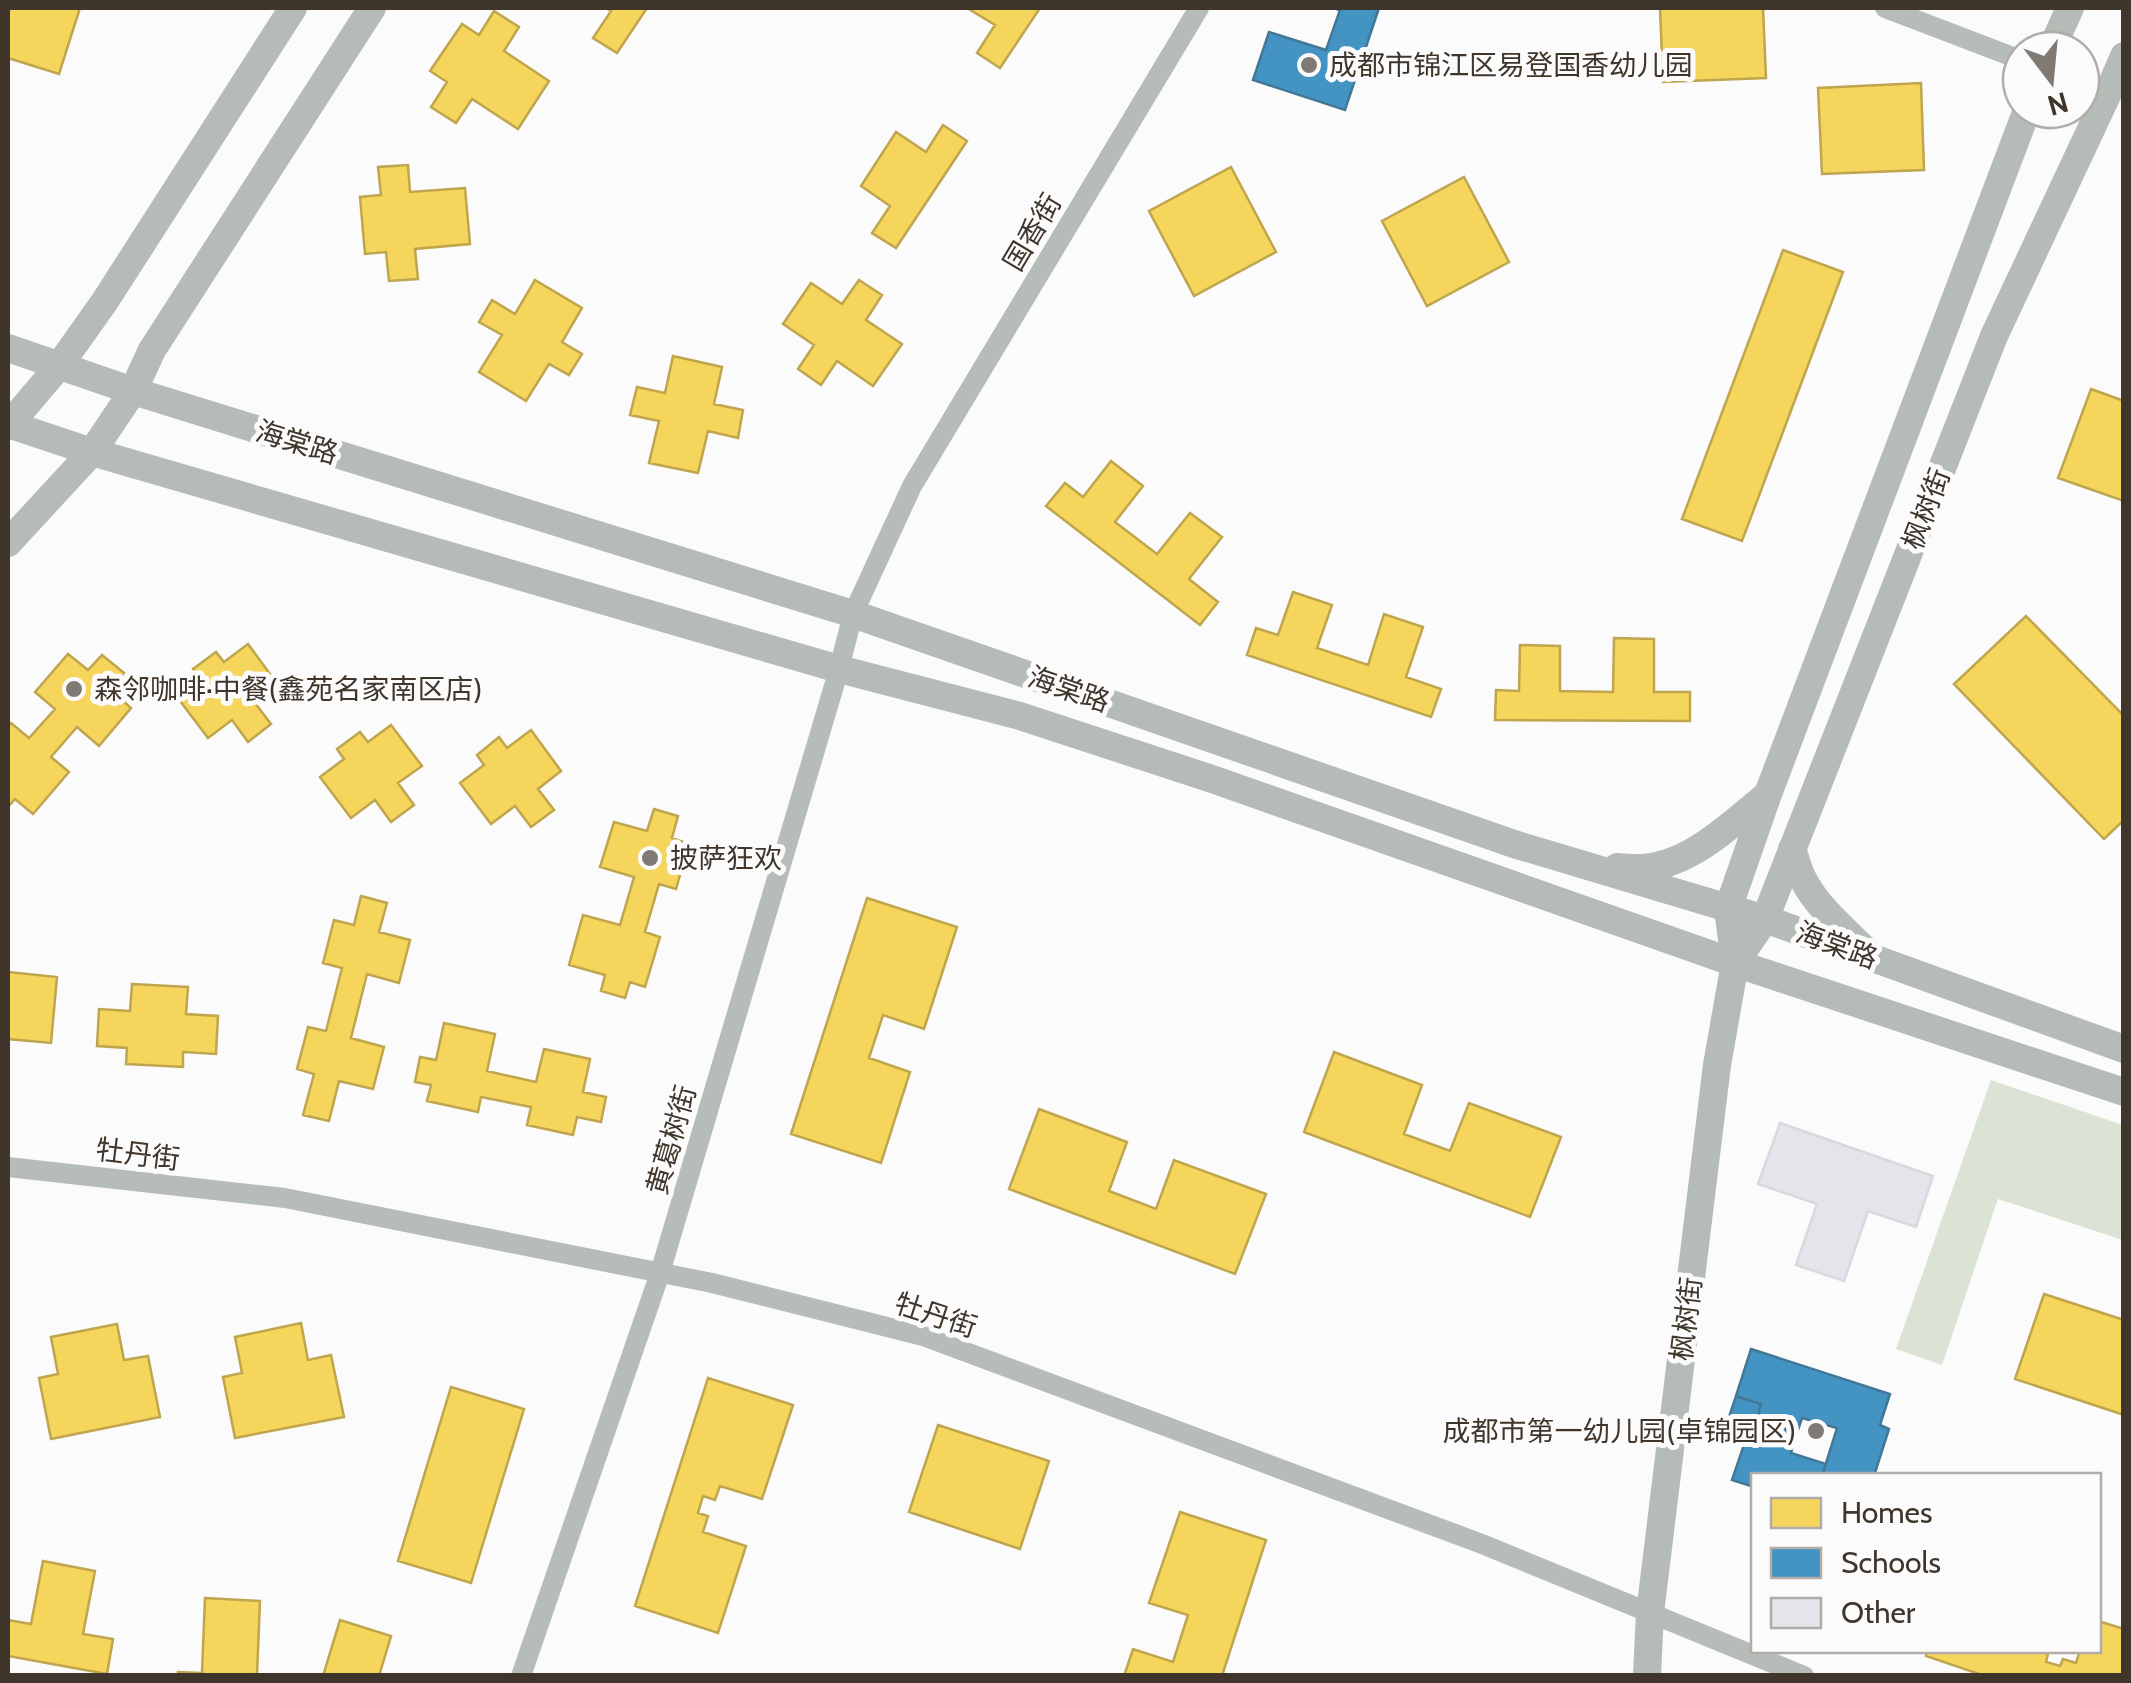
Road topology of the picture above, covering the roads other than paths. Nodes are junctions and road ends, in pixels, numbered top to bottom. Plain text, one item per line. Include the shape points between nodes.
1 (293, 8) edge
2 (372, 8) edge
3 (1198, 8) edge
4 (1885, 8) edge
5 (2001, 52) edge
6 (2124, 56) edge
7 (2116, 96) edge
8 (2019, 130) edge
9 (8, 348) edge
10 (59, 366) junction
11 (133, 392) junction
12 (8, 424) edge
13 (92, 452) junction
14 (8, 542) edge
15 (853, 614) junction
16 (839, 669) junction
17 (1768, 794) junction
18 (1792, 849) junction
19 (1582, 864) junction
20 (1728, 910) junction
21 (1765, 919) junction
22 (1874, 959) junction
23 (1735, 963) junction
24 (2124, 1049) edge
25 (2124, 1092) edge
26 (8, 1166) edge
27 (660, 1273) junction
28 (1650, 1613) junction
29 (521, 1676) edge
30 (1647, 1676) edge
31 (1804, 1676) edge

1 - 10 main road
2 - 11 main road via 180,305
3 - 15 street, 国香街 via 912,486
4 - 5 street
6 - 7 main road, 枫树街
7 - 18 main road, 枫树街 via 1994,336
8 - 17 main road, 枫树街
9 - 10 main road, 海棠路
10 - 11 main road, 海棠路
10 - 12 main road
11 - 13 main road
11 - 15 main road, 海棠路
12 - 13 main road, 海棠路
13 - 14 main road
13 - 16 main road, 海棠路
15 - 16 street, 黄葛树街
15 - 19 main road, 海棠路
16 - 23 main road, 海棠路 via 1020,716
16 - 27 street, 黄葛树街
17 - 19 main road via 1672,862 1648,868
17 - 20 main road, 枫树街
18 - 21 main road, 枫树街
18 - 22 main road via 1811,892
19 - 20 main road, 海棠路
20 - 21 main road, 海棠路
20 - 23 main road, 枫树街
21 - 22 main road, 海棠路
21 - 23 main road, 枫树街
22 - 24 main road, 海棠路
23 - 25 main road, 海棠路
23 - 28 main road, 枫树街
26 - 27 street, 牡丹街 via 285,1198
27 - 28 street, 牡丹街 via 922,1336
27 - 29 street, 黄葛树街
28 - 30 main road, 枫树街
28 - 31 street, 牡丹街

